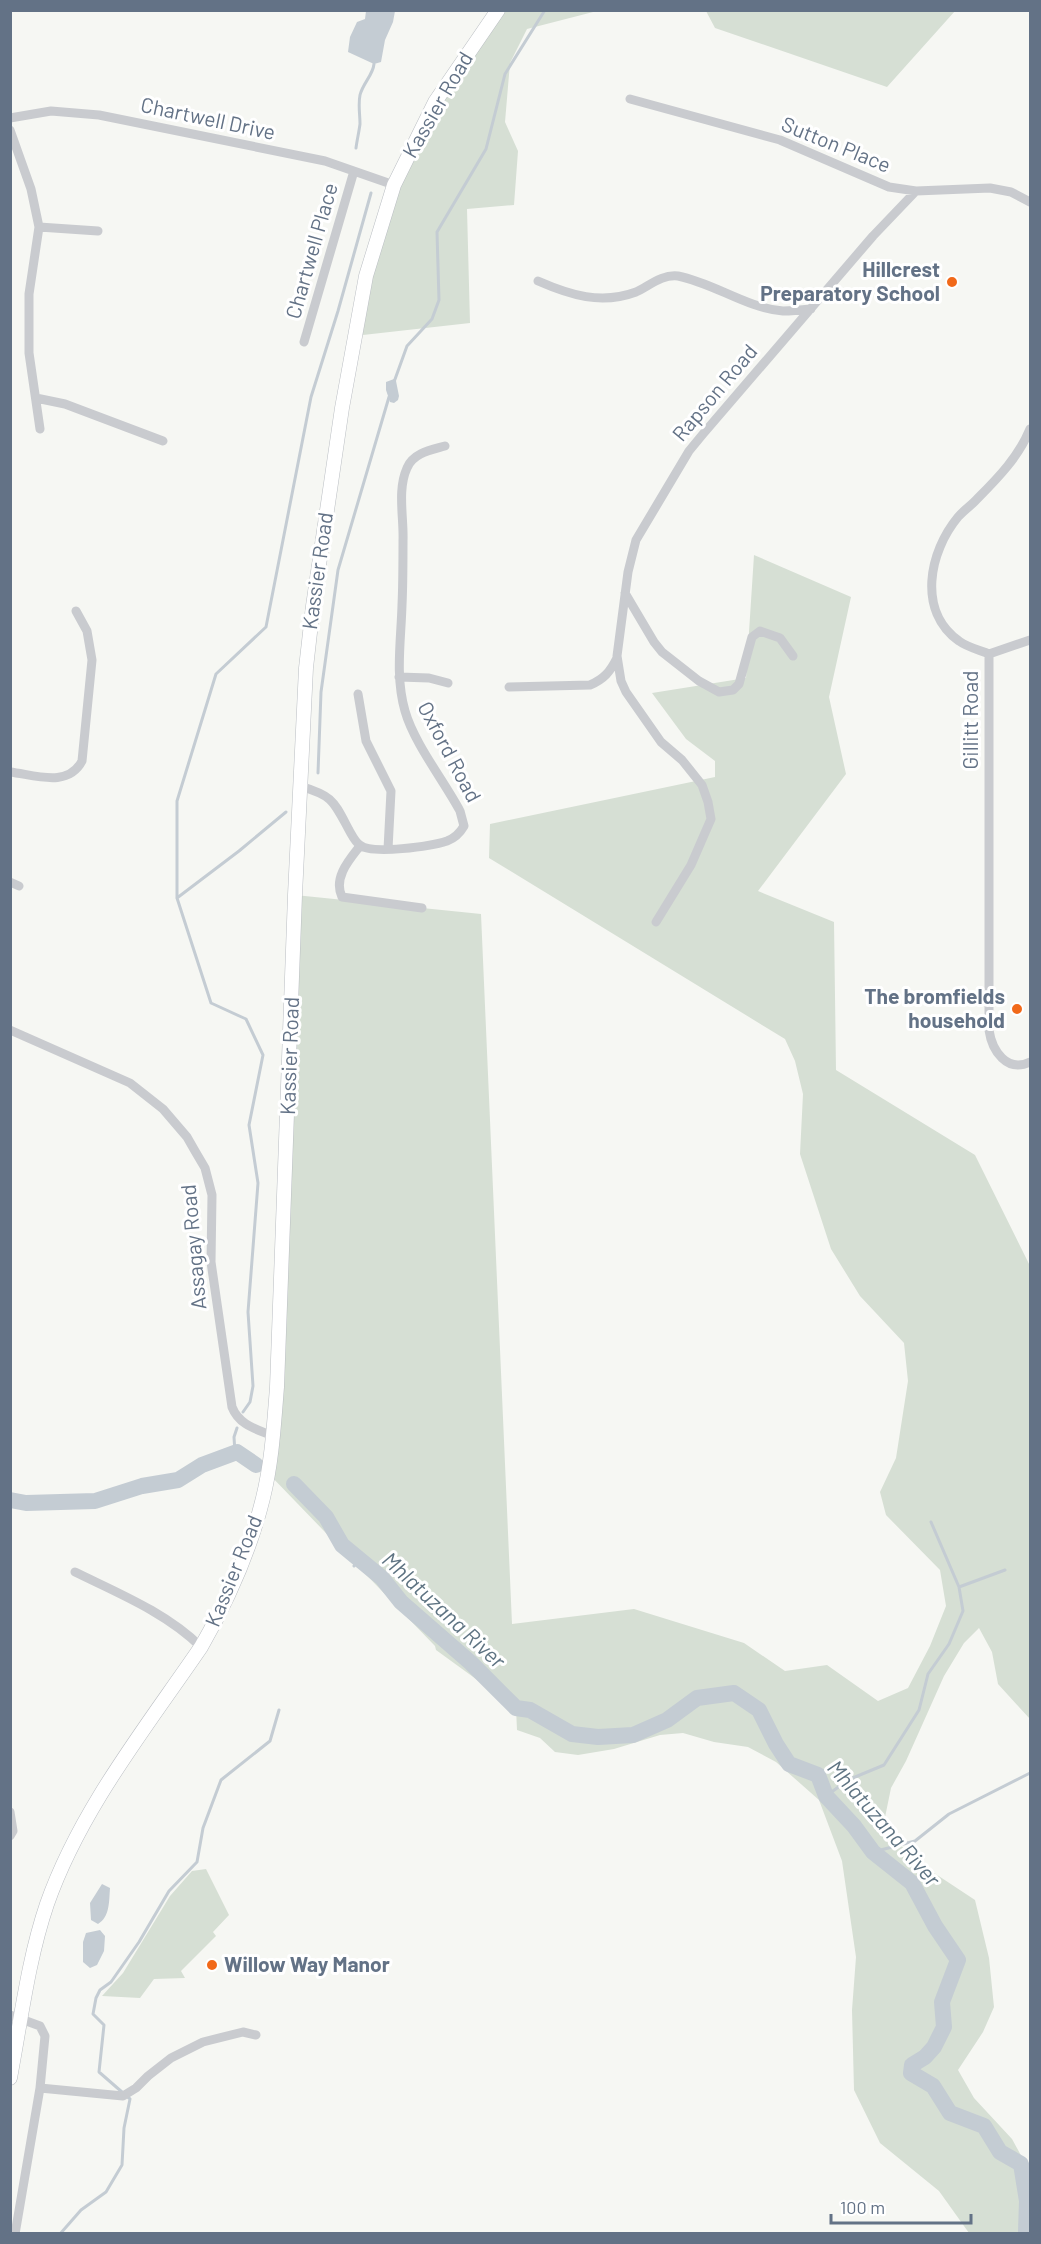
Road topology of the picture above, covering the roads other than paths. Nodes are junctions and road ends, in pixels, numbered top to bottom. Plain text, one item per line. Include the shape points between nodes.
1 (498, 10) edge
2 (630, 99) dead end
3 (10, 118) edge
4 (10, 130) edge
5 (354, 171) junction
6 (394, 184) junction
7 (916, 191) junction
8 (1030, 202) edge
9 (39, 227) junction
10 (98, 231) dead end
11 (538, 281) dead end
12 (811, 309) junction
13 (304, 342) dead end
14 (36, 398) junction
15 (40, 429) dead end
16 (1030, 429) edge
17 (163, 441) dead end
18 (445, 446) dead end
19 (625, 593) junction
20 (76, 611) dead end
21 (1030, 640) edge
22 (989, 654) junction
23 (617, 656) junction
24 (793, 656) dead end
25 (399, 677) junction
26 (448, 682) dead end
27 (509, 687) dead end
28 (358, 694) dead end
29 (10, 772) edge
30 (300, 786) junction
31 (360, 846) junction
32 (388, 849) junction
33 (422, 908) dead end
34 (656, 922) dead end
35 (10, 1030) edge
36 (1030, 1062) edge
37 (273, 1436) junction
38 (75, 1572) dead end
39 (201, 1647) junction
40 (10, 1812) edge
41 (10, 1836) edge
42 (16, 2016) edge
43 (256, 2035) dead end
44 (10, 2078) edge
45 (40, 2088) junction
46 (15, 2234) edge

1 - 6 main road, Kassier Road via 435,102
2 - 7 street, Sutton Place via 780,140 890,187
3 - 5 street, Chartwell Drive via 51,111 99,115 325,161
4 - 9 street via 31,189
5 - 6 street, Chartwell Drive
5 - 13 street, Chartwell Place
6 - 30 main road, Kassier Road via 366,276 342,408 306,668
7 - 8 street, Sutton Place via 990,188 1011,192
7 - 12 street, Rapson Road
9 - 10 street
9 - 14 street via 30,294 30,353
11 - 12 street via 564,293 593,299 636,292 659,279 676,276 782,311
12 - 19 street, Rapson Road via 689,451 636,540
14 - 15 street
14 - 17 street via 65,404
16 - 22 street, Gillitt Road via 1006,468 945,536 931,574 933,601 942,622 960,641
18 - 25 street, Oxford Road via 417,456 404,476
19 - 23 street, Rapson Road
19 - 24 street via 662,652 720,692 733,690 739,684 752,637 760,631 780,638
20 - 29 street via 87,631 92,660 82,761 77,770 60,778
21 - 22 street
22 - 36 street, Gillitt Road via 989,1030 995,1053 1010,1063
23 - 27 street, Rapson Road via 602,680 590,685
23 - 34 street, Rapson Road via 626,692 661,742 702,785 711,819 691,865
25 - 26 street
25 - 32 street, Oxford Road via 409,724 464,822 461,832 447,841
28 - 32 street via 366,741 391,791
30 - 31 street via 330,798
30 - 37 main road, Kassier Road
31 - 32 street, Oxford Road
31 - 33 street via 341,874 342,897
35 - 37 street, Assagay Road via 130,1083 155,1101 187,1137 205,1168 212,1195 211,1263 232,1407 240,1420
37 - 39 main road, Kassier Road via 263,1498 245,1555
38 - 39 street via 132,1599 186,1632
39 - 42 main road, Kassier Road via 101,1795 64,1862 40,1927
40 - 41 street
42 - 44 main road, Kassier Road
42 - 45 street via 40,2026 44,2032
43 - 45 street via 243,2032 203,2042 171,2058 123,2096
45 - 46 street

